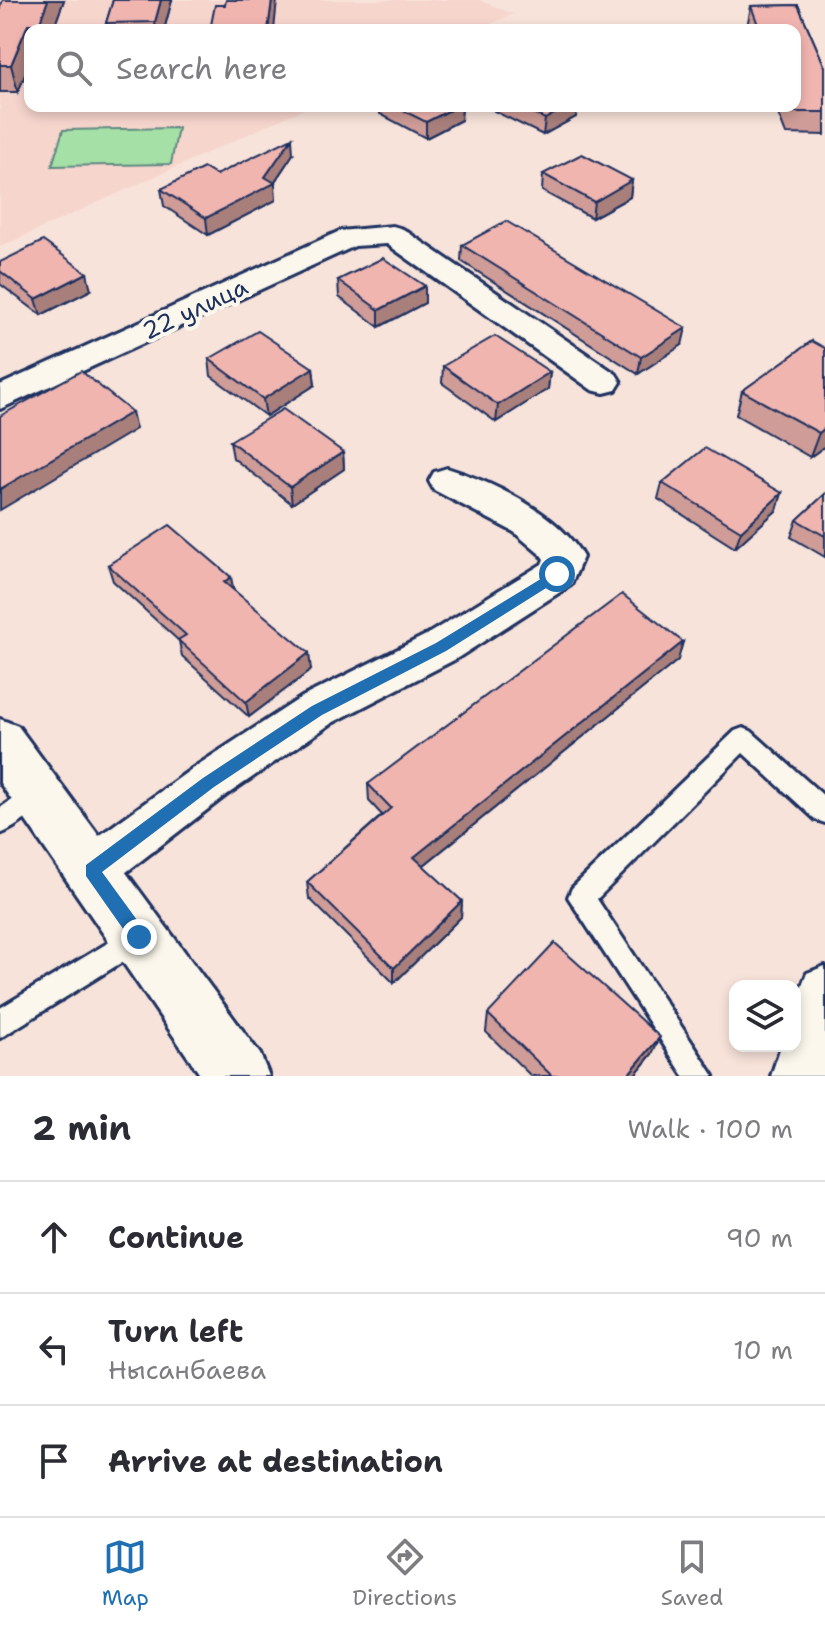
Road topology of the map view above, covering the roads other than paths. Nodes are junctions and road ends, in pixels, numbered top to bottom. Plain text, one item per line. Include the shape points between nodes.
1 (604, 382) dead end
2 (0, 398) edge
3 (447, 481) dead end
4 (0, 741) edge
5 (18, 808) edge
6 (825, 812) edge
7 (91, 870) junction
8 (139, 937) junction
9 (825, 991) edge
10 (0, 1024) edge
11 (238, 1076) edge
12 (700, 1076) edge
13 (798, 1076) edge

1 - 2 street, 22 улица via 393,235 350,237
3 - 7 street via 555,543 564,557 557,574 441,647 317,710
4 - 5 street
5 - 7 street
6 - 12 lane via 743,738 581,897
7 - 8 street
8 - 10 lane
8 - 11 street
9 - 13 street

